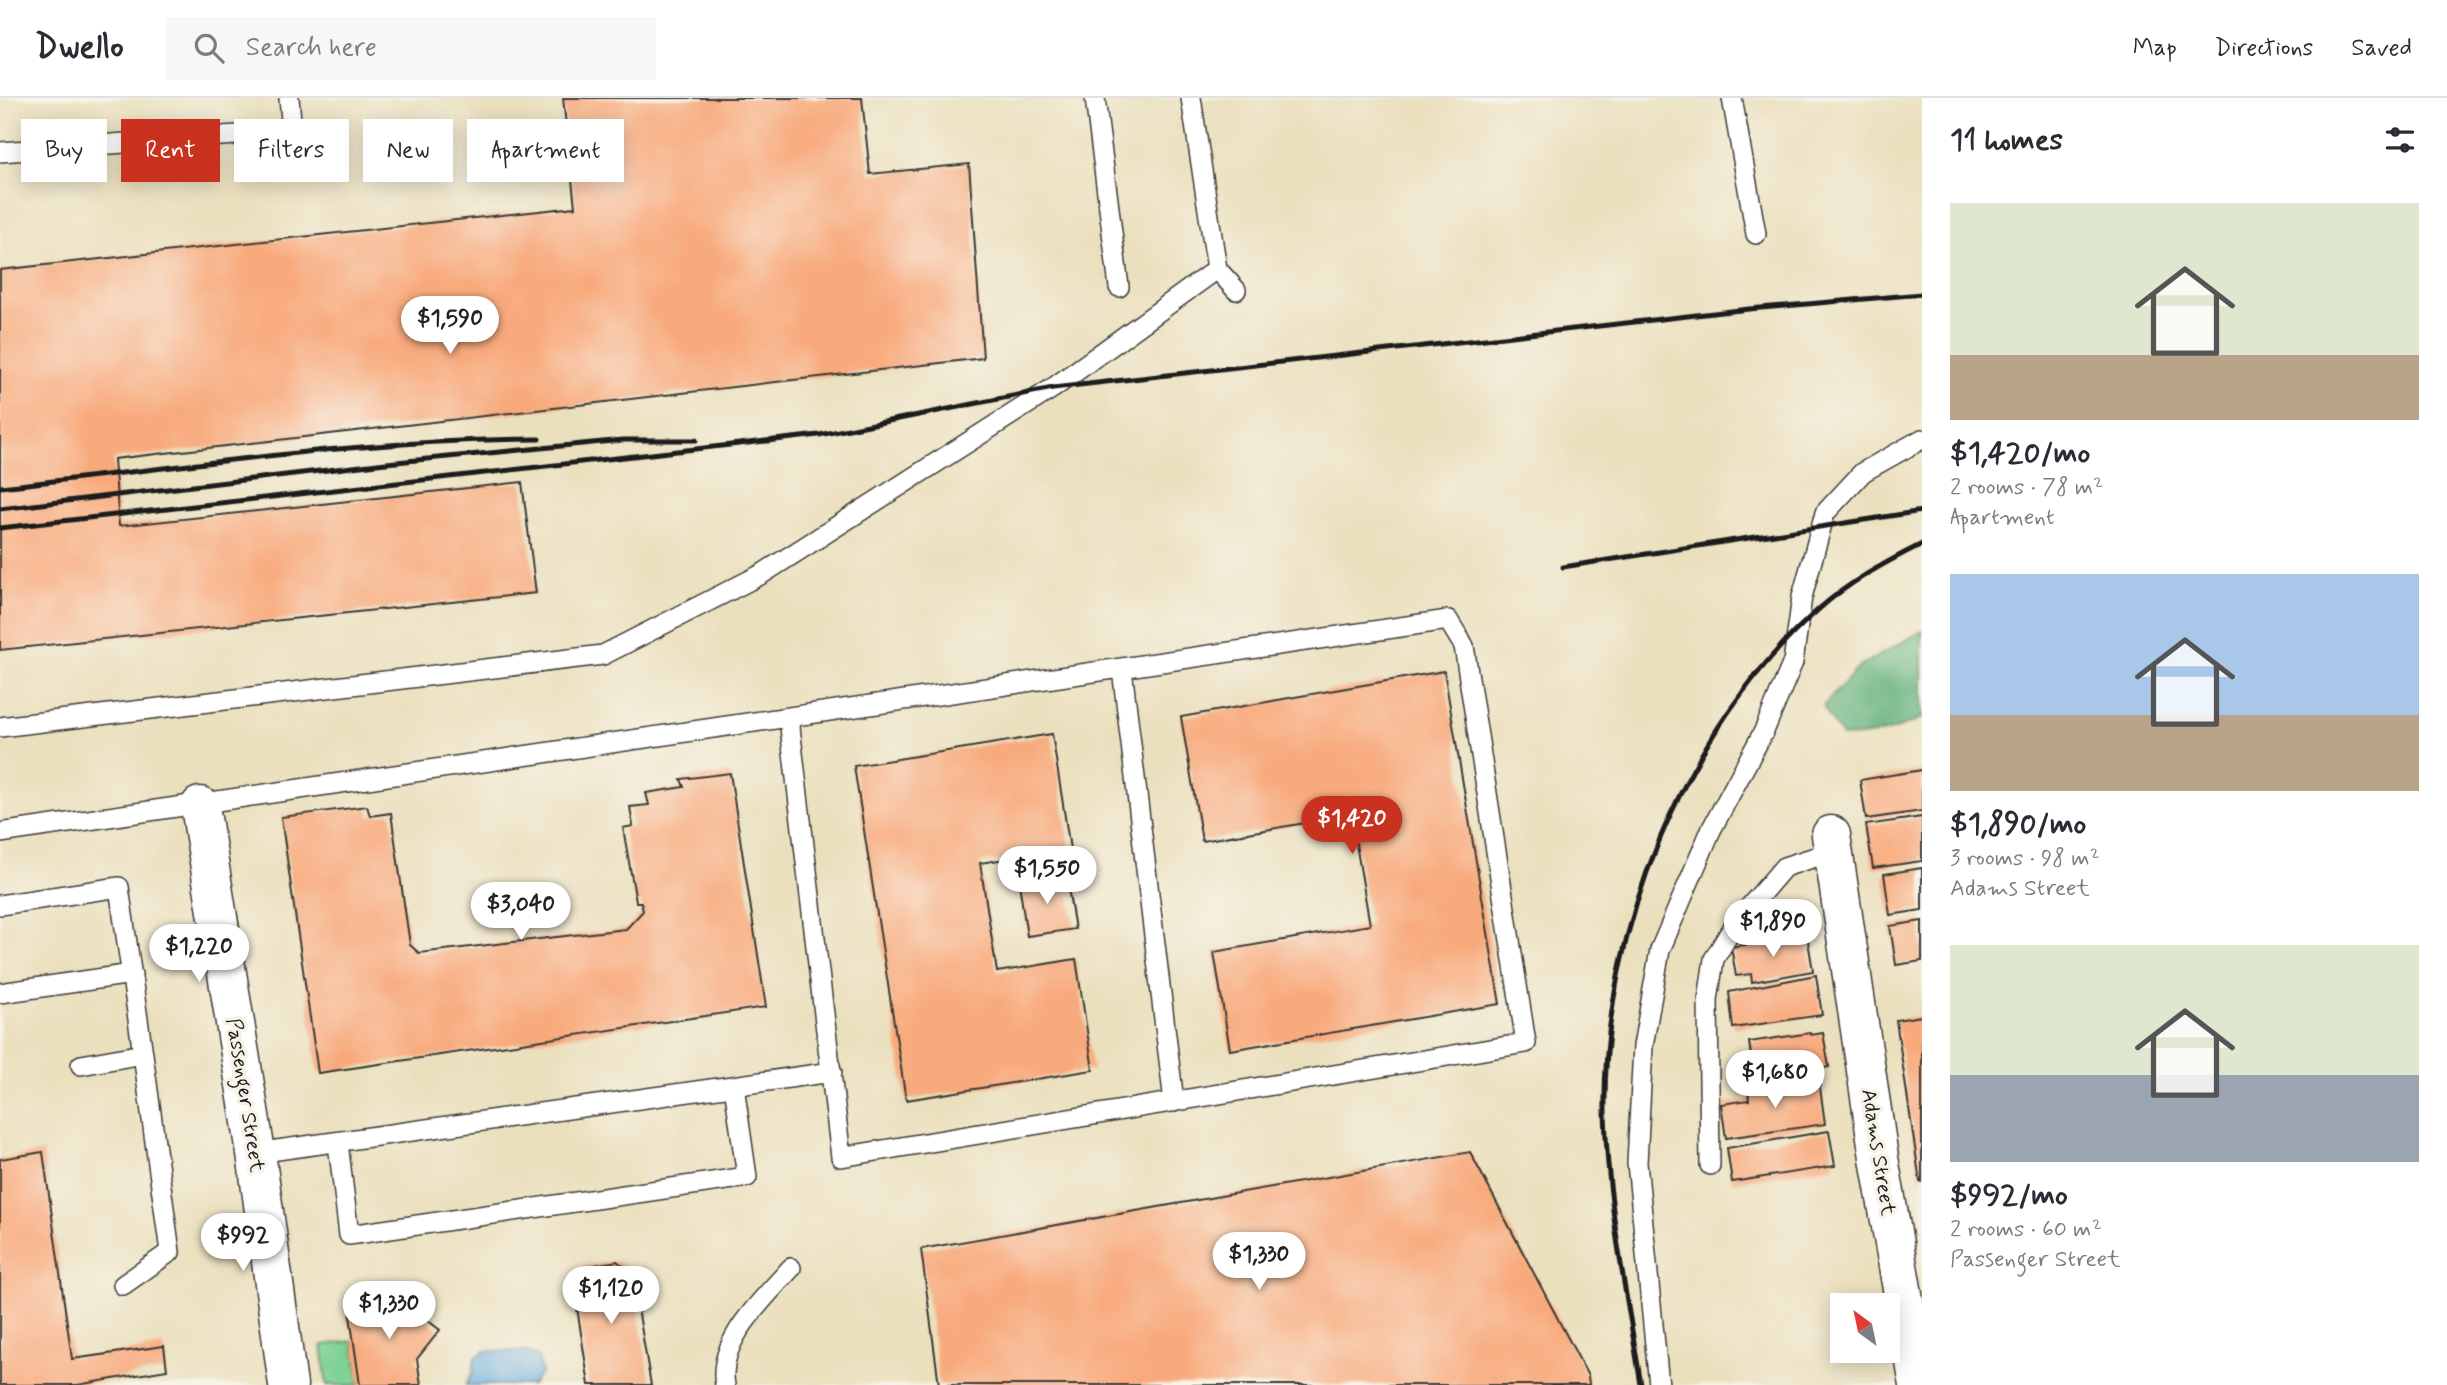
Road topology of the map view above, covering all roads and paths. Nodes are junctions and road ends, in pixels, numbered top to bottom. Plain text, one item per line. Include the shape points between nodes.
1 (289, 98) edge
2 (1094, 98) edge
3 (1191, 98) edge
4 (1732, 98) edge
5 (0, 152) edge
6 (1756, 234) dead end
7 (1217, 269) junction
8 (1118, 286) dead end
9 (1236, 290) dead end
10 (1922, 439) edge
11 (1122, 669) junction
12 (789, 719) junction
13 (0, 727) edge
14 (200, 806) junction
15 (0, 833) edge
16 (1833, 843) joint
17 (0, 905) edge
18 (132, 974) junction
19 (0, 993) edge
20 (143, 1054) junction
21 (80, 1065) dead end
22 (832, 1072) junction
23 (734, 1086) junction
24 (1174, 1102) junction
25 (338, 1143) junction
26 (256, 1153) junction
27 (1710, 1165) dead end
28 (791, 1268) dead end
29 (123, 1285) dead end
30 (288, 1385) edge
31 (725, 1385) edge
32 (1659, 1385) edge
33 (1919, 1385) edge

1 - 5 lane via 292,131
2 - 8 lane
3 - 7 lane
4 - 6 lane
7 - 9 lane
7 - 13 lane via 1052,388 762,574 603,654
10 - 32 lane via 1863,472 1825,513 1802,597 1793,662 1764,731 1711,830 1660,950 1643,1046 1637,1163
11 - 12 lane
11 - 24 lane
11 - 24 lane via 1448,620 1464,646 1526,1043
12 - 14 lane
12 - 22 lane
14 - 15 lane
14 - 26 street, Passenger Street
16 - 27 lane via 1784,867 1735,924 1714,959 1708,1000
16 - 33 street, Adams Street via 1880,1164
17 - 18 lane via 120,887
18 - 19 lane
18 - 20 lane
20 - 21 lane
20 - 29 lane via 170,1252
22 - 23 lane
22 - 24 lane via 841,1157
23 - 25 lane
23 - 25 lane via 747,1177 349,1236
25 - 26 lane
26 - 30 street, Passenger Street
28 - 31 lane via 747,1319 730,1348

